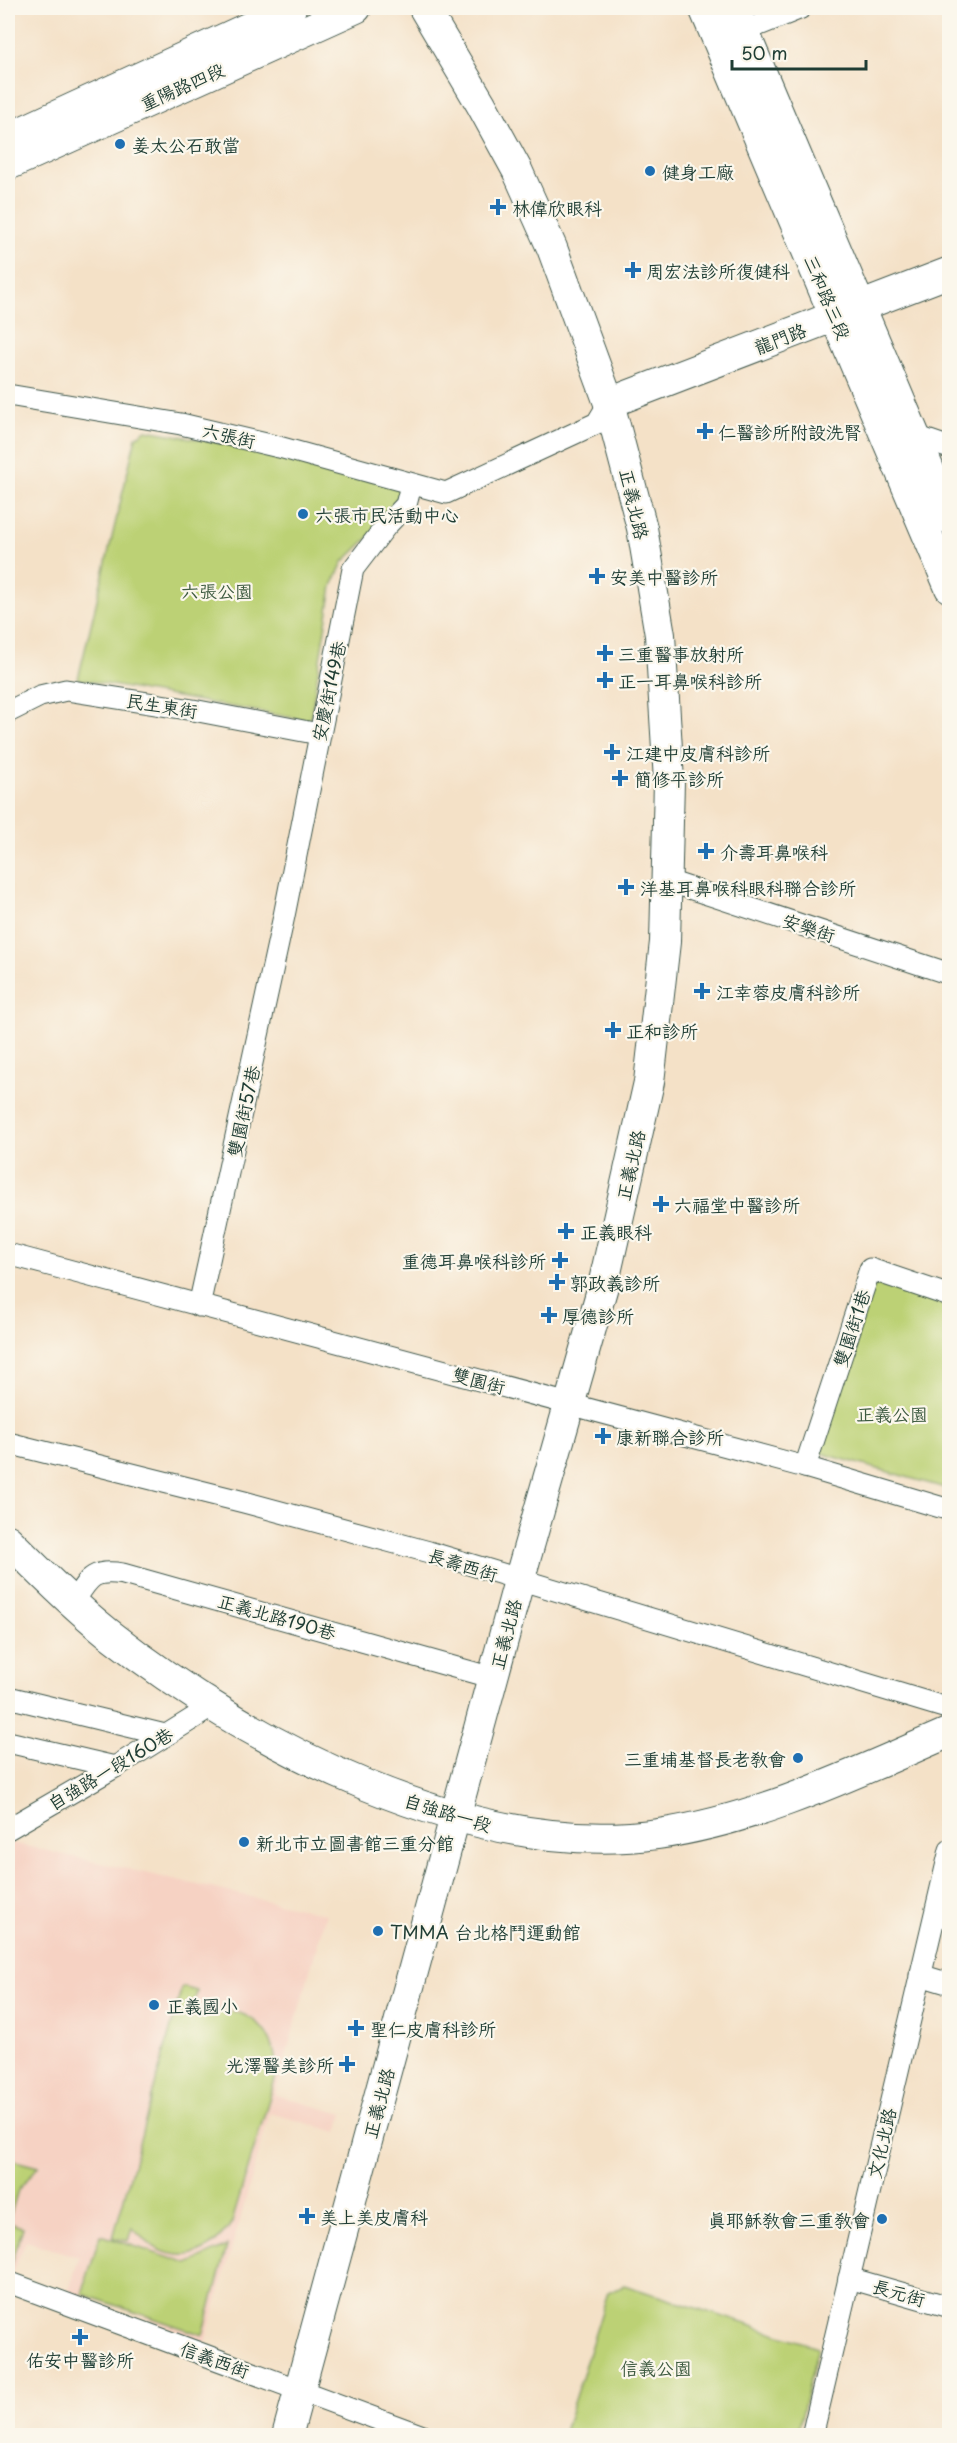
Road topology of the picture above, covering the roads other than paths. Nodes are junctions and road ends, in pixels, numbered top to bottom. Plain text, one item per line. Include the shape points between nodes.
1 (291, 8) edge
2 (356, 8) edge
3 (424, 8) edge
4 (704, 8) edge
5 (801, 8) edge
6 (738, 15) edge
7 (8, 138) edge
8 (8, 165) edge
9 (950, 272) edge
10 (849, 312) junction
11 (8, 395) edge
12 (609, 403) junction
13 (915, 436) junction
14 (950, 448) edge
15 (411, 484) junction
16 (950, 519) edge
17 (950, 588) edge
18 (8, 711) edge
19 (319, 734) junction
20 (668, 881) junction
21 (284, 916) joint
22 (950, 974) edge
23 (8, 1254) edge
24 (950, 1296) edge
25 (199, 1306) junction
26 (569, 1403) junction
27 (8, 1443) edge
28 (805, 1467) junction
29 (950, 1510) edge
30 (8, 1540) edge
31 (519, 1581) junction
32 (73, 1603) junction
33 (493, 1678) junction
34 (8, 1697) edge
35 (213, 1706) junction
36 (950, 1708) edge
37 (950, 1732) edge
38 (165, 1735) junction
39 (8, 1742) edge
40 (116, 1767) junction
41 (455, 1816) junction
42 (8, 1829) edge
43 (950, 1850) edge
44 (920, 1975) junction
45 (950, 1984) edge
46 (849, 2278) junction
47 (8, 2282) edge
48 (950, 2307) edge
49 (300, 2390) junction
50 (287, 2436) edge
51 (423, 2436) edge
52 (812, 2436) edge

1 - 7 street, 重陽路四段
2 - 8 street, 重陽路四段
3 - 12 street, 正義北路 via 516,170 552,248
4 - 10 street, 三和路三段
5 - 6 street
6 - 10 street, 三和路三段
9 - 10 street, 龍門路
10 - 12 street, 龍門路
10 - 13 street, 三和路三段
10 - 17 street, 三和路三段
11 - 15 street, 六張街 via 181,424
12 - 15 street, 六張街 via 597,423 446,493
12 - 20 street, 正義北路 via 642,528 660,635 669,781
13 - 14 street
13 - 16 street, 三和路三段
15 - 19 street, 安慶街149巷 via 406,505 353,568
18 - 19 street, 民生東街 via 40,696 66,690
19 - 21 street, 安慶街149巷
20 - 22 street, 安樂街
20 - 26 street, 正義北路 via 649,1082 603,1286
21 - 25 street, 雙園街57巷
23 - 25 street, 雙園街
24 - 28 street, 雙園街1巷 via 870,1269
25 - 26 street, 雙園街
26 - 28 street, 雙園街
26 - 31 street, 正義北路
27 - 31 street, 長壽西街 via 267,1508
28 - 29 street, 雙園街
30 - 32 street, 自強路一段
31 - 33 street, 正義北路
31 - 36 street, 長壽西街
32 - 33 street, 正義北路190巷 via 94,1575 106,1571 123,1574
32 - 35 street, 自強路一段 via 145,1661
33 - 41 street, 正義北路
34 - 38 street
35 - 38 street, 自強路一段160巷
35 - 41 street, 自強路一段 via 309,1759
37 - 41 street, 自強路一段 via 783,1802 658,1834 564,1837 505,1829
38 - 40 street, 自強路一段160巷
39 - 40 street
40 - 42 street, 自強路一段160巷
41 - 49 street, 正義北路
43 - 44 street, 文化北路
44 - 45 street
44 - 46 street, 文化北路
46 - 48 street, 長元街
46 - 52 street, 文化北路
47 - 49 street, 信義西街
49 - 50 street, 正義北路
49 - 51 street, 信義西街

